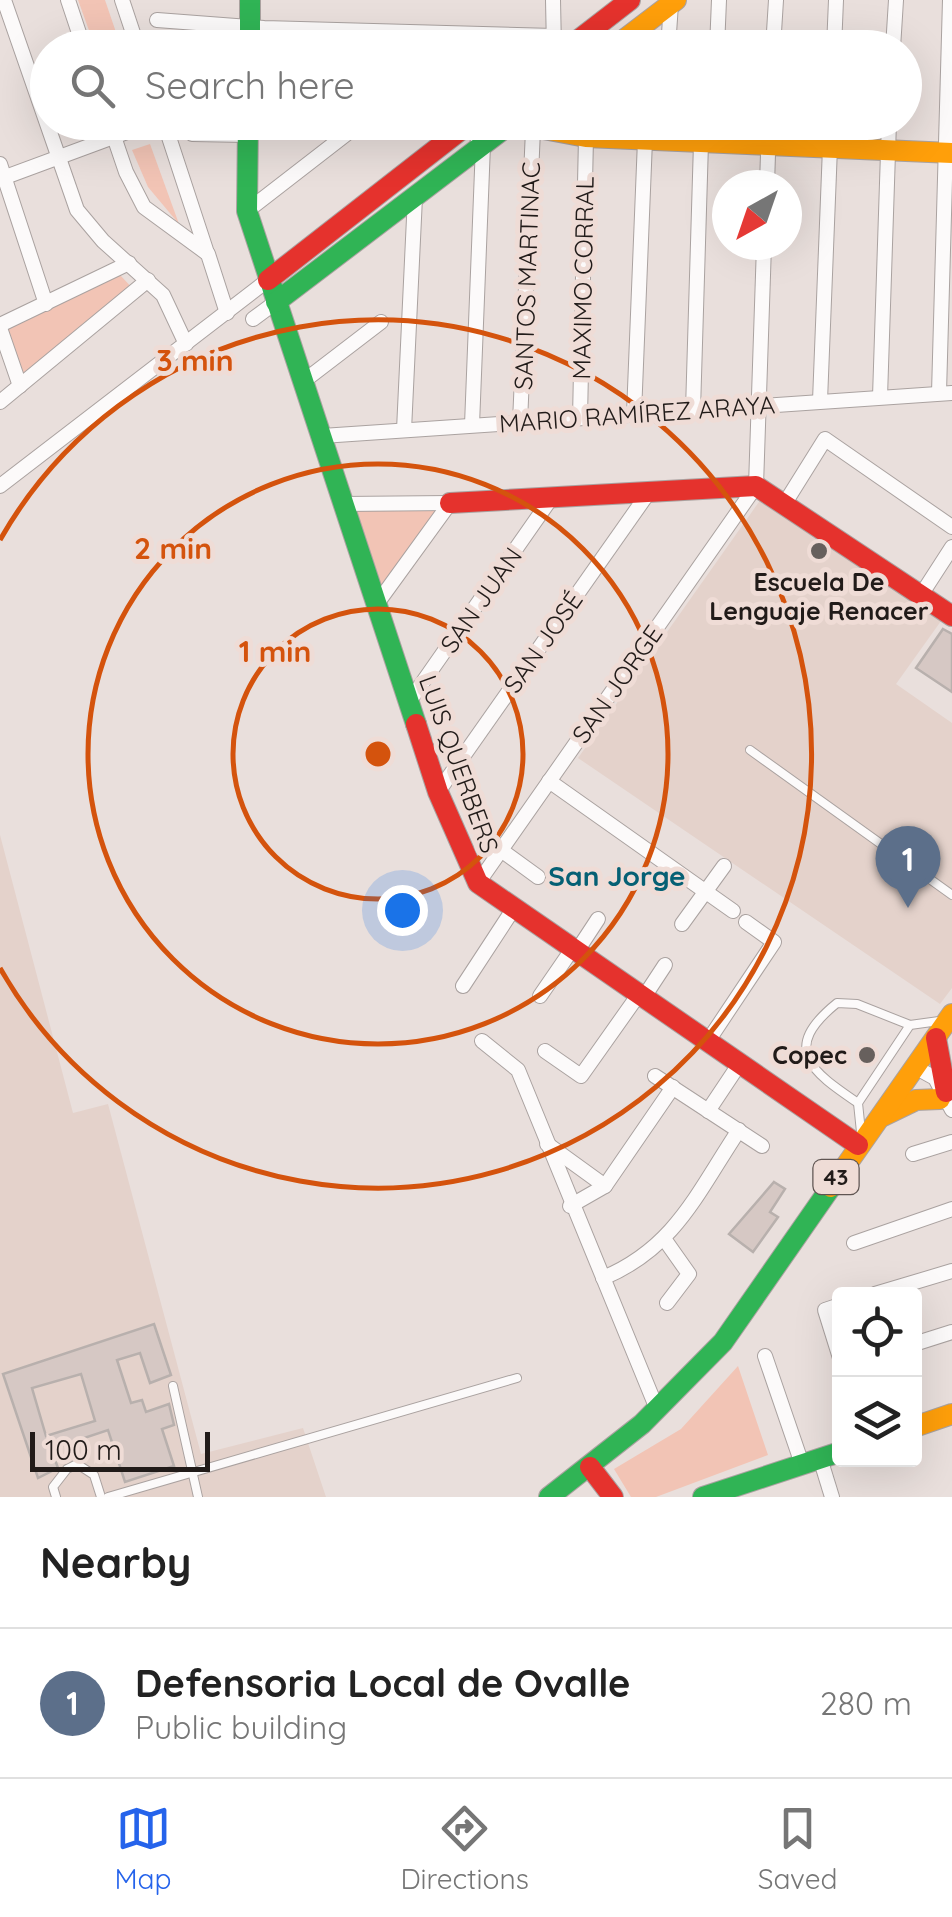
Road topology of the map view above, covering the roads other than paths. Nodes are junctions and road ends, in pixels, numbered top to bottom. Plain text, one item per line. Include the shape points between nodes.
1 (68, 0) edge
2 (122, 0) edge
3 (250, 0) edge
4 (553, 0) edge
5 (630, 0) edge
6 (719, 0) edge
7 (776, 0) edge
8 (836, 0) edge
9 (896, 0) edge
10 (950, 0) edge
11 (673, 2) edge
12 (4, 9) edge
13 (157, 20) dead end
14 (250, 24) junction
15 (78, 30) edge
16 (132, 30) edge
17 (250, 30) edge
18 (352, 30) edge
19 (556, 30) edge
20 (581, 30) edge
21 (636, 30) edge
22 (670, 30) edge
23 (718, 30) edge
24 (774, 30) edge
25 (835, 30) edge
26 (894, 30) edge
27 (30, 81) edge
28 (51, 140) edge
29 (109, 140) edge
30 (115, 140) edge
31 (170, 140) edge
32 (253, 140) edge
33 (338, 140) edge
34 (449, 140) edge
35 (479, 140) edge
36 (492, 140) edge
37 (516, 140) edge
38 (586, 140) edge
39 (656, 140) edge
40 (709, 140) edge
41 (733, 140) edge
42 (768, 140) edge
43 (830, 140) edge
44 (888, 140) edge
45 (483, 146) junction
46 (768, 146) junction
47 (830, 150) junction
48 (887, 152) junction
49 (948, 153) edge
50 (58, 159) junction
51 (767, 170) edge
52 (2, 174) edge
53 (415, 197) junction
54 (247, 210) junction
55 (208, 254) junction
56 (763, 260) edge
57 (129, 262) junction
58 (148, 280) junction
59 (268, 280) junction
60 (276, 302) junction
61 (46, 304) junction
62 (227, 312) junction
63 (253, 319) dead end
64 (381, 322) dead end
65 (0, 327) edge
66 (186, 344) junction
67 (304, 381) junction
68 (20, 386) junction
69 (946, 393) edge
70 (880, 397) junction
71 (0, 402) edge
72 (820, 402) junction
73 (758, 406) junction
74 (692, 410) junction
75 (634, 414) junction
76 (580, 418) junction
77 (520, 422) junction
78 (472, 425) junction
79 (404, 430) junction
80 (322, 436) junction
81 (0, 486) edge
82 (756, 486) junction
83 (649, 492) junction
84 (552, 498) junction
85 (450, 503) junction
86 (784, 503) junction
87 (343, 504) junction
88 (952, 526) edge
89 (952, 548) edge
90 (921, 594) junction
91 (376, 606) junction
92 (952, 616) edge
93 (409, 702) junction
94 (750, 750) dead end
95 (549, 781) junction
96 (438, 792) junction
97 (500, 850) junction
98 (724, 866) dead end
99 (538, 877) dead end
100 (478, 883) junction
101 (705, 891) junction
102 (952, 895) edge
103 (514, 908) junction
104 (733, 911) dead end
105 (598, 920) dead end
106 (746, 922) dead end
107 (682, 924) dead end
108 (575, 950) junction
109 (665, 965) dead end
110 (463, 986) dead end
111 (540, 996) dead end
112 (641, 996) junction
113 (945, 1024) edge
114 (910, 1025) junction
115 (482, 1041) dead end
116 (708, 1041) junction
117 (545, 1051) dead end
118 (740, 1064) junction
119 (914, 1070) junction
120 (654, 1076) dead end
121 (672, 1088) junction
122 (948, 1099) edge
123 (858, 1103) junction
124 (708, 1110) junction
125 (876, 1121) junction
126 (739, 1130) junction
127 (860, 1142) junction
128 (952, 1142) edge
129 (546, 1144) junction
130 (762, 1146) dead end
131 (913, 1154) dead end
132 (605, 1186) junction
133 (570, 1206) junction
134 (952, 1209) edge
135 (665, 1240) junction
136 (854, 1244) dead end
137 (952, 1271) edge
138 (603, 1278) junction
139 (898, 1287) edge
140 (667, 1303) dead end
141 (952, 1332) edge
142 (922, 1341) edge
143 (723, 1342) junction
144 (765, 1356) dead end
145 (517, 1378) dead end
146 (173, 1386) dead end
147 (658, 1409) junction
148 (952, 1415) edge
149 (922, 1424) edge
150 (820, 1458) edge
151 (593, 1470) junction
152 (190, 1473) junction
153 (56, 1497) edge
154 (105, 1497) edge
155 (198, 1497) edge
156 (548, 1497) edge
157 (565, 1497) edge
158 (613, 1497) edge
159 (703, 1497) edge
160 (832, 1497) edge

1 - 15 street
2 - 16 street
3 - 14 street
4 - 19 street
5 - 20 street
6 - 23 street
7 - 24 street
8 - 25 street
9 - 26 street
10 - 49 street
11 - 21 street
11 - 22 street
12 - 27 street
13 - 14 street
14 - 17 street
14 - 18 street
28 - 50 street
29 - 50 street
30 - 55 street via 144,207
31 - 55 street
32 - 54 street, LUIS QUERBERS
33 - 54 street
34 - 59 street
35 - 45 street
36 - 45 street
37 - 77 street, SANTOS MARTINAC
38 - 76 street, MAXIMO CORRAL
39 - 75 street
40 - 74 street
41 - 46 street
42 - 46 street
43 - 47 street
44 - 48 street
45 - 53 street
45 - 78 street
46 - 47 street
46 - 51 street
47 - 48 street
47 - 72 street
48 - 49 street
48 - 70 street
49 - 69 street
50 - 52 street
50 - 57 street via 77,210
52 - 61 street
53 - 60 street
53 - 79 street
54 - 59 street, LUIS QUERBERS
55 - 62 street
56 - 73 street
57 - 58 street
57 - 61 street
58 - 66 street via 163,295
58 - 68 street
59 - 60 street, LUIS QUERBERS
59 - 62 street
60 - 63 street
60 - 67 street, LUIS QUERBERS
61 - 65 street
62 - 66 street
64 - 67 street
65 - 68 street
66 - 81 street
67 - 80 street, LUIS QUERBERS
68 - 71 street
69 - 70 street, MARIO RAMÍREZ ARAYA
70 - 72 street, MARIO RAMÍREZ ARAYA
72 - 73 street, MARIO RAMÍREZ ARAYA
73 - 74 street, MARIO RAMÍREZ ARAYA
73 - 82 street
74 - 75 street, MARIO RAMÍREZ ARAYA
75 - 76 street, MARIO RAMÍREZ ARAYA
76 - 77 street, MARIO RAMÍREZ ARAYA
77 - 78 street, MARIO RAMÍREZ ARAYA
78 - 79 street, MARIO RAMÍREZ ARAYA
79 - 80 street, MARIO RAMÍREZ ARAYA
80 - 87 street, LUIS QUERBERS
82 - 83 street
82 - 86 street
82 - 95 street, SAN JORGE
83 - 84 street
83 - 96 street, SAN JOSÉ
84 - 85 street
84 - 93 street, SAN JUAN
85 - 87 street
85 - 91 street
86 - 88 street via 826,439
86 - 90 street
87 - 91 street, LUIS QUERBERS
89 - 90 street
90 - 92 street
91 - 93 street, LUIS QUERBERS
93 - 96 street, LUIS QUERBERS
94 - 102 lane
95 - 97 street, SAN JORGE
95 - 101 street
96 - 100 street, LUIS QUERBERS
97 - 99 street
97 - 100 street, SAN JORGE
98 - 101 street
100 - 103 street, LUIS QUERBERS
101 - 104 street
101 - 107 street
103 - 108 street, LUIS QUERBERS
103 - 110 street
105 - 108 street
106 - 116 street via 774,942
108 - 111 street
108 - 112 street, LUIS QUERBERS
109 - 112 street
112 - 116 street, LUIS QUERBERS
112 - 117 street via 582,1076
113 - 114 lane
113 - 119 street, 43
113 - 122 street
114 - 123 lane
114 - 123 lane via 837,1002 807,1038 810,1066
115 - 129 street via 518,1070
116 - 118 street, LUIS QUERBERS
118 - 124 street
118 - 127 street, LUIS QUERBERS
119 - 122 street via 935,1078
119 - 125 street, 43
120 - 121 street
121 - 124 street
121 - 132 street
122 - 125 street via 916,1100
123 - 127 lane
124 - 126 street
125 - 127 street, 43
126 - 130 street
126 - 135 street
127 - 143 street, 43
128 - 131 street
129 - 132 street
129 - 133 street
132 - 133 street
133 - 138 street
134 - 136 street
135 - 138 street via 638,1264
135 - 140 street via 689,1274
137 - 139 street
138 - 147 street
141 - 142 street
143 - 147 street, 43
143 - 151 street, 43 via 668,1414
144 - 150 street
145 - 152 lane
146 - 152 lane
147 - 151 street, 43
148 - 149 street
150 - 159 street
150 - 160 street
151 - 156 street, 43
151 - 157 street, 43
151 - 158 street
152 - 154 lane
152 - 155 lane
153 - 154 lane via 53,1488 77,1464 94,1475

